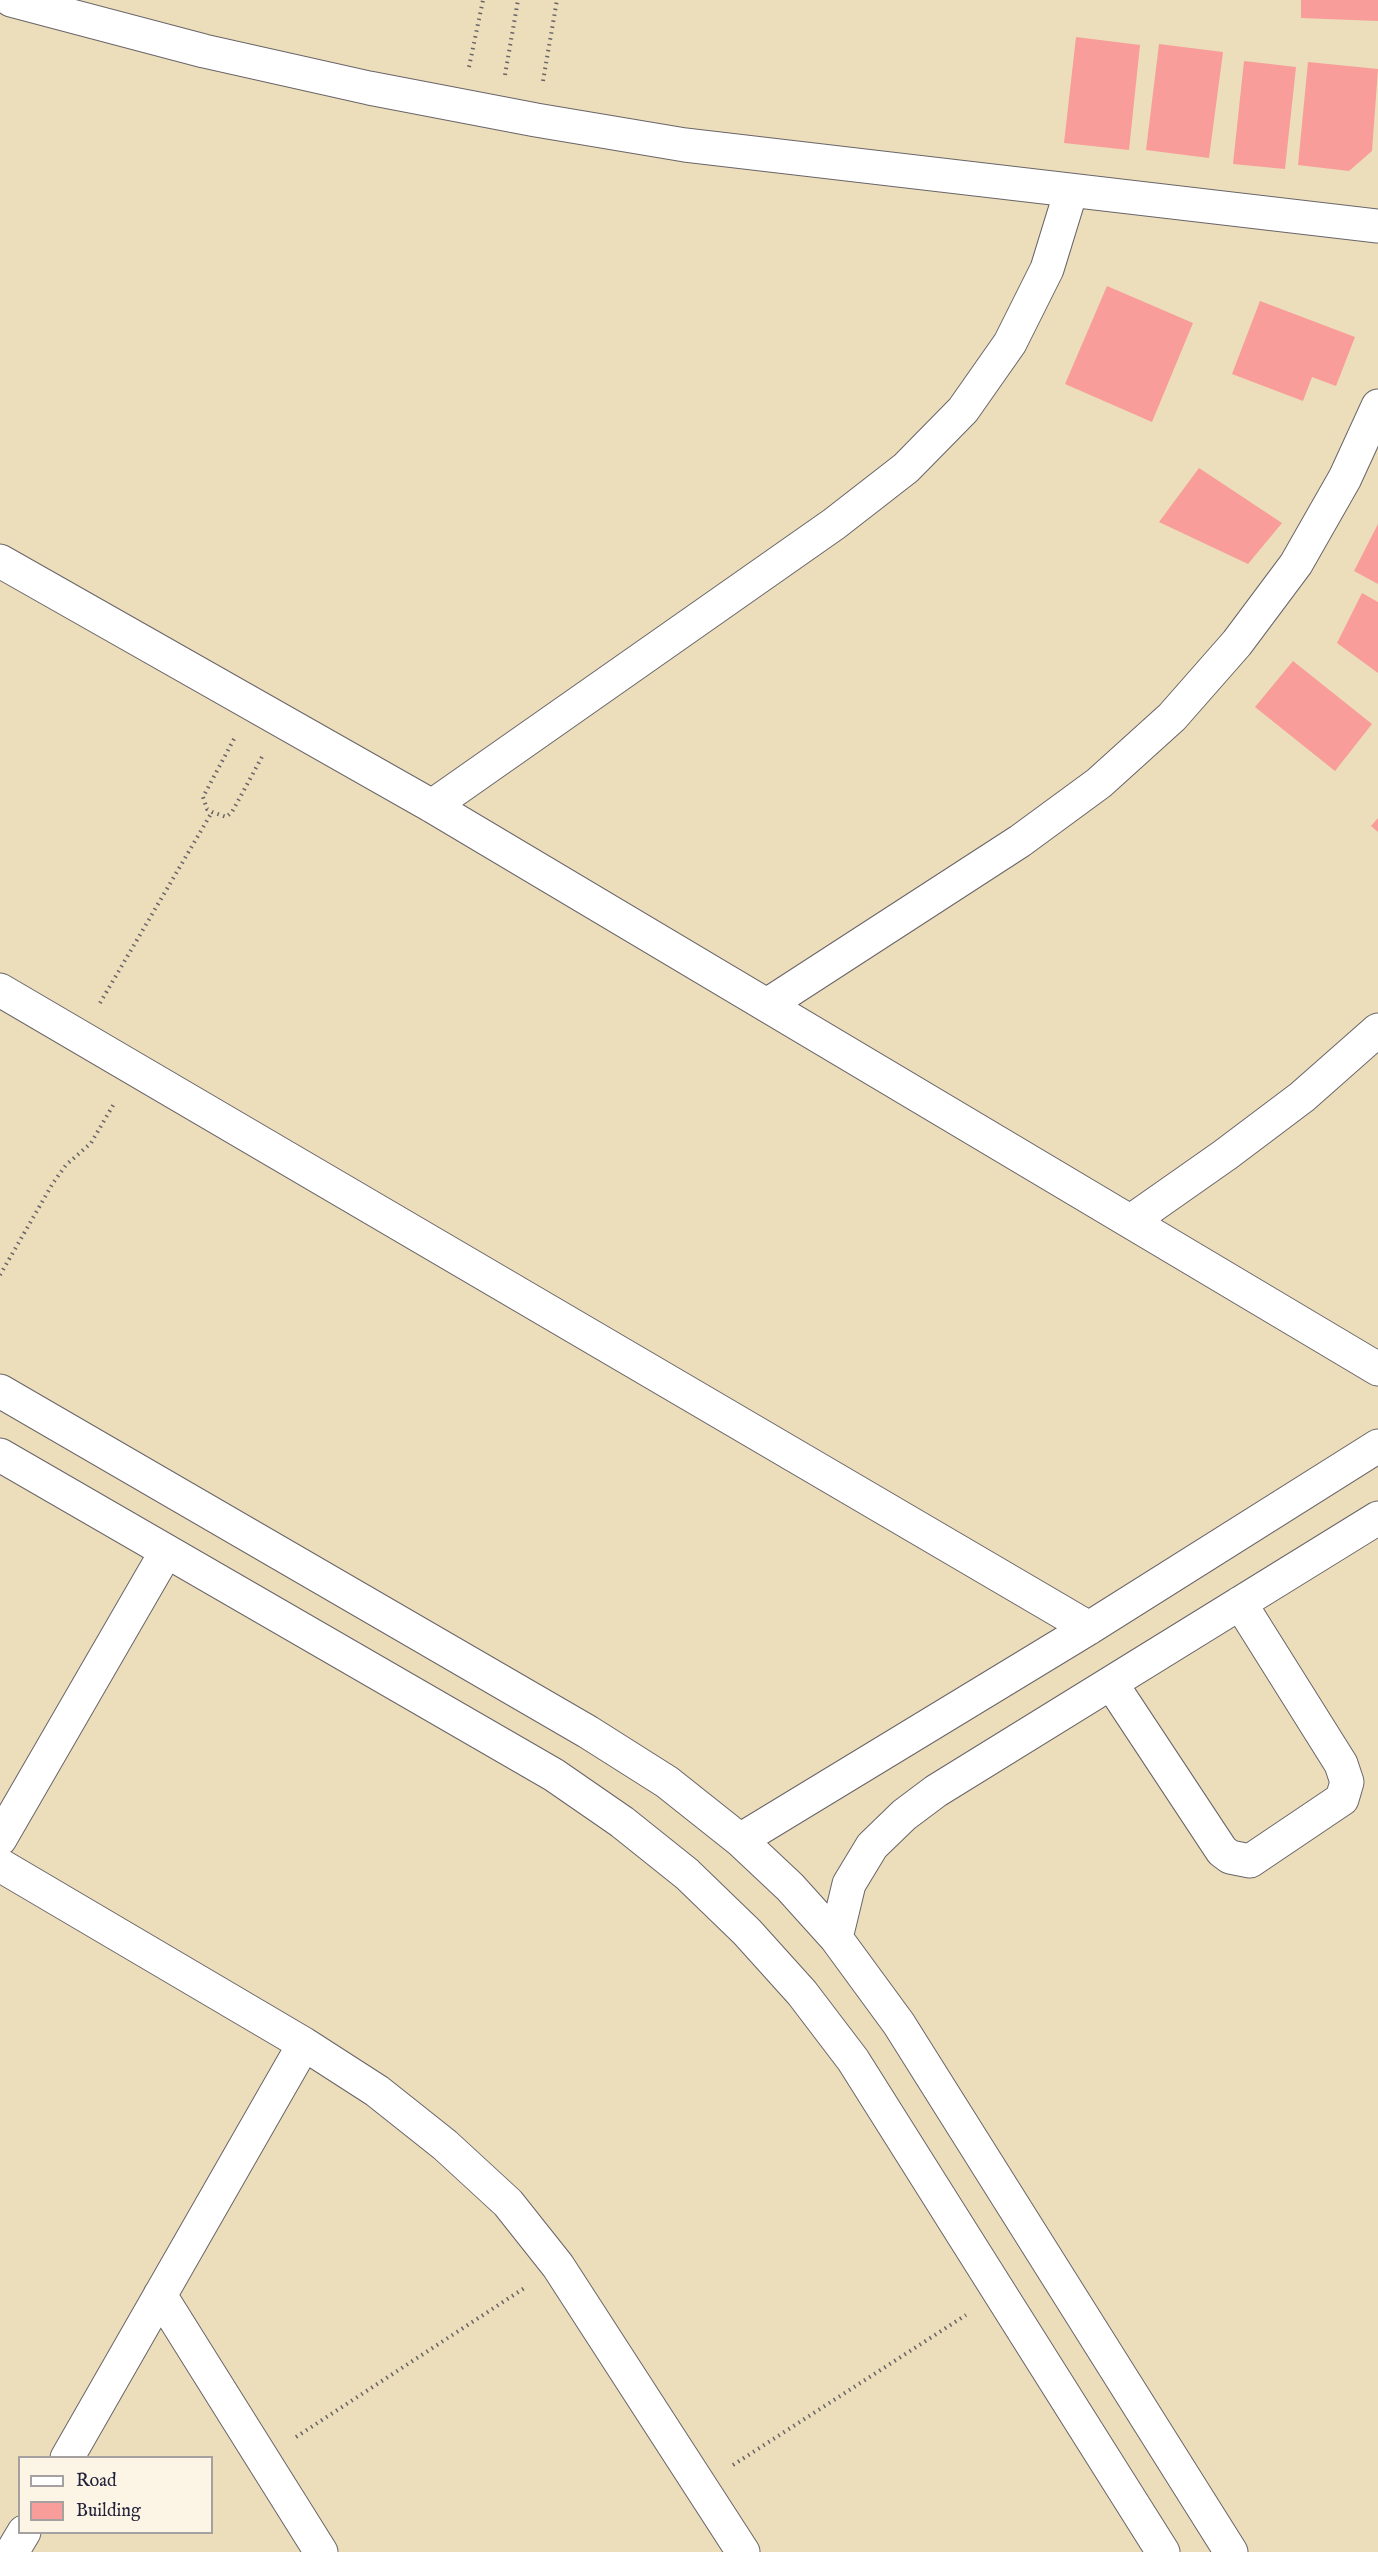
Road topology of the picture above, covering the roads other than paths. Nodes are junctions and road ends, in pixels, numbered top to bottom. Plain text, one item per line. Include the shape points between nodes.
1 (11, 0) edge
2 (1071, 191) junction
3 (1378, 226) edge
4 (1378, 406) edge
5 (0, 561) edge
6 (432, 806) junction
7 (0, 990) edge
8 (767, 1005) junction
9 (1378, 1030) edge
10 (1131, 1221) junction
11 (1378, 1369) edge
12 (0, 1391) edge
13 (1378, 1446) edge
14 (0, 1455) edge
15 (1378, 1518) edge
16 (166, 1551) junction
17 (1240, 1603) junction
18 (1089, 1628) junction
19 (1111, 1683) junction
20 (0, 1839) edge
21 (741, 1840) junction
22 (0, 1865) edge
23 (836, 1938) junction
24 (304, 2044) junction
25 (160, 2295) junction
26 (68, 2456) edge
27 (23, 2534) edge
28 (12, 2552) edge
29 (321, 2552) edge
30 (743, 2552) edge
31 (1163, 2552) edge
32 (1231, 2552) edge

1 - 2 street via 204,51 498,114 686,145
2 - 3 street
2 - 6 street via 1047,269 1010,343 963,410 906,468 834,524
4 - 8 street via 1345,478 1296,564 1237,643 1172,717 1100,783 1020,841
5 - 6 street
6 - 8 street
7 - 18 street
8 - 10 street
9 - 10 street via 1302,1097
10 - 11 street
12 - 21 street via 588,1732 667,1782
13 - 18 street
14 - 16 street
15 - 17 street
16 - 20 street
16 - 31 street via 554,1775 687,1874 747,1932 802,1993 853,2060
17 - 19 street
17 - 19 street via 1341,1764 1347,1782 1342,1799 1250,1860 1230,1857 1221,1851
18 - 21 street
19 - 23 street via 936,1791 904,1815 872,1846 849,1884
21 - 23 street
22 - 24 street
23 - 32 street via 899,2024
24 - 25 street
24 - 30 street via 377,2091 445,2145 508,2203 558,2266
25 - 26 street
25 - 29 street
27 - 28 street

